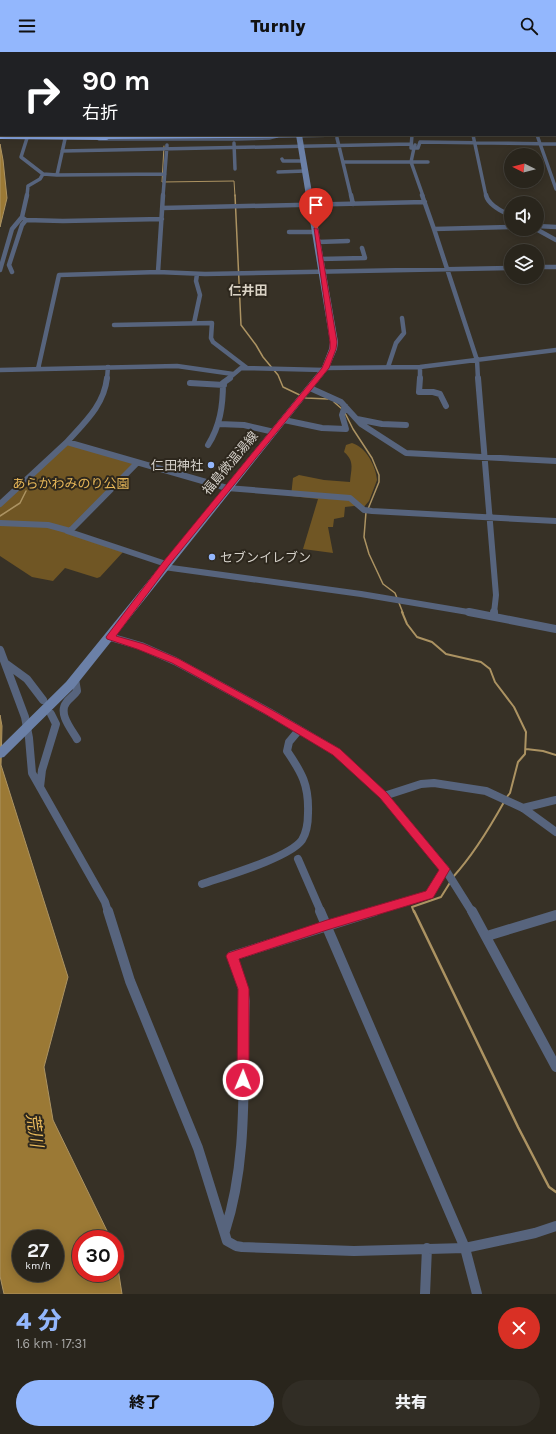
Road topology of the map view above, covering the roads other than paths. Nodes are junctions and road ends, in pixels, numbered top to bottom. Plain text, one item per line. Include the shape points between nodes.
1 (452, 52) edge
2 (456, 52) edge
3 (106, 136) edge
4 (277, 136) junction
5 (299, 136) edge
6 (412, 136) edge
7 (415, 136) edge
8 (473, 136) edge
9 (537, 136) edge
10 (28, 137) edge
11 (338, 138) dead end
12 (65, 139) junction
13 (234, 139) junction
14 (167, 140) junction
15 (474, 143) junction
16 (540, 144) junction
17 (556, 144) edge
18 (301, 146) junction
19 (340, 146) junction
20 (412, 146) junction
21 (233, 148) junction
22 (167, 149) junction
23 (62, 151) junction
24 (282, 159) dead end
25 (304, 161) junction
26 (343, 162) junction
27 (411, 162) junction
28 (428, 162) dead end
29 (235, 169) dead end
30 (305, 171) junction
31 (550, 171) junction
32 (556, 171) edge
33 (278, 172) dead end
34 (43, 174) junction
35 (165, 174) junction
36 (57, 175) junction
37 (556, 189) edge
38 (425, 202) junction
39 (353, 204) junction
40 (311, 205) junction
41 (162, 208) junction
42 (504, 212) edge
43 (24, 219) junction
44 (162, 219) junction
45 (504, 227) edge
46 (556, 227) edge
47 (544, 228) edge
48 (434, 229) junction
49 (289, 232) dead end
50 (316, 232) junction
51 (544, 232) edge
52 (556, 240) edge
53 (348, 241) dead end
54 (318, 242) junction
55 (362, 248) dead end
56 (320, 258) junction
57 (544, 267) edge
58 (556, 267) edge
59 (504, 268) edge
60 (447, 269) junction
61 (0, 270) edge
62 (12, 272) dead end
63 (158, 272) junction
64 (323, 272) junction
65 (197, 274) junction
66 (402, 318) dead end
67 (194, 323) junction
68 (114, 325) dead end
69 (556, 350) edge
70 (477, 360) junction
71 (108, 367) junction
72 (388, 367) junction
73 (420, 367) junction
74 (247, 368) junction
75 (38, 369) junction
76 (325, 369) junction
77 (0, 370) edge
78 (233, 374) junction
79 (190, 383) dead end
80 (224, 385) junction
81 (305, 394) junction
82 (345, 406) junction
83 (446, 406) dead end
84 (356, 419) junction
85 (284, 420) junction
86 (219, 424) junction
87 (406, 425) dead end
88 (274, 432) junction
89 (67, 442) junction
90 (208, 445) dead end
91 (484, 457) junction
92 (556, 461) edge
93 (137, 463) junction
94 (227, 488) junction
95 (0, 504) edge
96 (489, 518) junction
97 (556, 521) edge
98 (0, 522) edge
99 (67, 531) junction
100 (165, 565) junction
101 (494, 615) junction
102 (556, 629) edge
103 (110, 637) junction
104 (0, 650) edge
105 (5, 663) junction
106 (75, 679) junction
107 (43, 700) dead end
108 (52, 714) dead end
109 (28, 728) junction
110 (299, 730) junction
111 (77, 739) dead end
112 (2, 752) edge
113 (40, 787) junction
114 (384, 796) junction
115 (556, 800) edge
116 (523, 808) junction
117 (556, 832) edge
118 (298, 859) dead end
119 (445, 869) junction
120 (202, 884) dead end
121 (556, 915) edge
122 (327, 925) junction
123 (487, 936) junction
124 (556, 1067) edge
125 (556, 1226) edge
126 (225, 1231) junction
127 (427, 1248) junction
128 (465, 1248) junction
129 (425, 1294) edge
130 (477, 1294) edge

1 - 2 street
3 - 4 highway
4 - 5 highway
4 - 13 street
5 - 18 main road, 福島微温湯線
6 - 20 street
7 - 20 street
8 - 15 street
9 - 16 street
10 - 12 street
10 - 34 street via 21,157
11 - 19 street
12 - 14 street
12 - 23 street
13 - 14 street
13 - 21 street
14 - 22 street
15 - 16 street
15 - 20 street via 420,142 419,147
15 - 42 street via 487,199
16 - 17 street
16 - 31 street
18 - 19 street
18 - 21 street
18 - 25 main road, 福島微温湯線
19 - 20 street
19 - 26 street
20 - 27 street
21 - 22 street
21 - 29 street
22 - 23 street
22 - 35 street
23 - 36 street
24 - 25 street via 282,162
25 - 30 main road, 福島微温湯線
26 - 27 street
26 - 39 street
27 - 28 street
27 - 38 street
30 - 33 street
30 - 40 main road, 福島微温湯線
31 - 32 street
31 - 37 street
34 - 36 street
34 - 43 street via 40,179 28,186
35 - 36 street
35 - 41 street
38 - 39 street
38 - 48 street
39 - 40 street
40 - 41 street
40 - 50 main road, 福島微温湯線
41 - 44 street
43 - 44 street
43 - 61 street via 12,229
43 - 62 street via 9,265
44 - 63 street
45 - 48 street
46 - 47 street
48 - 60 street
49 - 50 street
50 - 54 main road, 福島微温湯線
51 - 52 street
53 - 54 street
54 - 56 main road, 福島微温湯線
55 - 56 street via 365,258
56 - 64 main road, 福島微温湯線
57 - 58 street
59 - 60 street
60 - 64 street
60 - 70 street
63 - 65 street
63 - 75 street via 59,275
64 - 65 street
64 - 76 main road, 福島微温湯線 via 334,342
65 - 67 street via 200,295
66 - 72 street via 404,333 396,343
67 - 68 street
67 - 74 street via 212,323 213,342
69 - 70 street
70 - 73 street
70 - 91 street
71 - 75 street
71 - 78 street via 185,366
71 - 89 street via 102,399 90,417
72 - 73 street
72 - 76 street
73 - 83 street via 419,392 440,394
74 - 76 street
74 - 78 street via 241,368
75 - 77 street
76 - 81 main road, 福島微温湯線
78 - 80 street
79 - 80 street
80 - 86 street
81 - 82 street via 328,396
81 - 85 main road, 福島微温湯線
82 - 84 street
82 - 85 street via 342,415 346,429 322,428
84 - 87 street
84 - 91 street via 406,453
85 - 88 main road, 福島微温湯線
86 - 88 street via 244,425
86 - 90 street
88 - 94 main road, 福島微温湯線
89 - 93 street
89 - 95 street
91 - 92 street
91 - 96 street
93 - 94 street
93 - 99 street
94 - 96 street via 350,498 364,510 372,512
94 - 100 main road, 福島微温湯線
96 - 97 street
96 - 101 street via 496,595
98 - 99 street via 48,525
99 - 100 street
100 - 101 street
100 - 103 main road, 福島微温湯線
101 - 102 street
103 - 106 main road, 福島微温湯線
103 - 110 street via 176,661
104 - 105 street
105 - 107 street via 36,689
105 - 109 street
106 - 109 main road, 福島微温湯線
106 - 111 street via 77,691 65,706 64,712
108 - 113 street via 56,724 42,770
109 - 112 main road, 福島微温湯線
109 - 113 street via 32,773
110 - 114 street via 336,752
110 - 120 street via 290,738 287,751 307,786 306,828 303,838 283,855
113 - 126 street via 105,902 130,981 198,1148
114 - 116 street via 420,784 434,783 486,791
114 - 119 street
115 - 116 street
116 - 117 street
118 - 122 street
119 - 122 street via 430,895
119 - 123 street
121 - 123 street
122 - 126 street via 232,956 244,989 243,1122 241,1159
122 - 128 street
123 - 124 street
125 - 128 street
126 - 127 street via 227,1241 242,1247 354,1251
127 - 128 street
127 - 129 street
128 - 130 street

